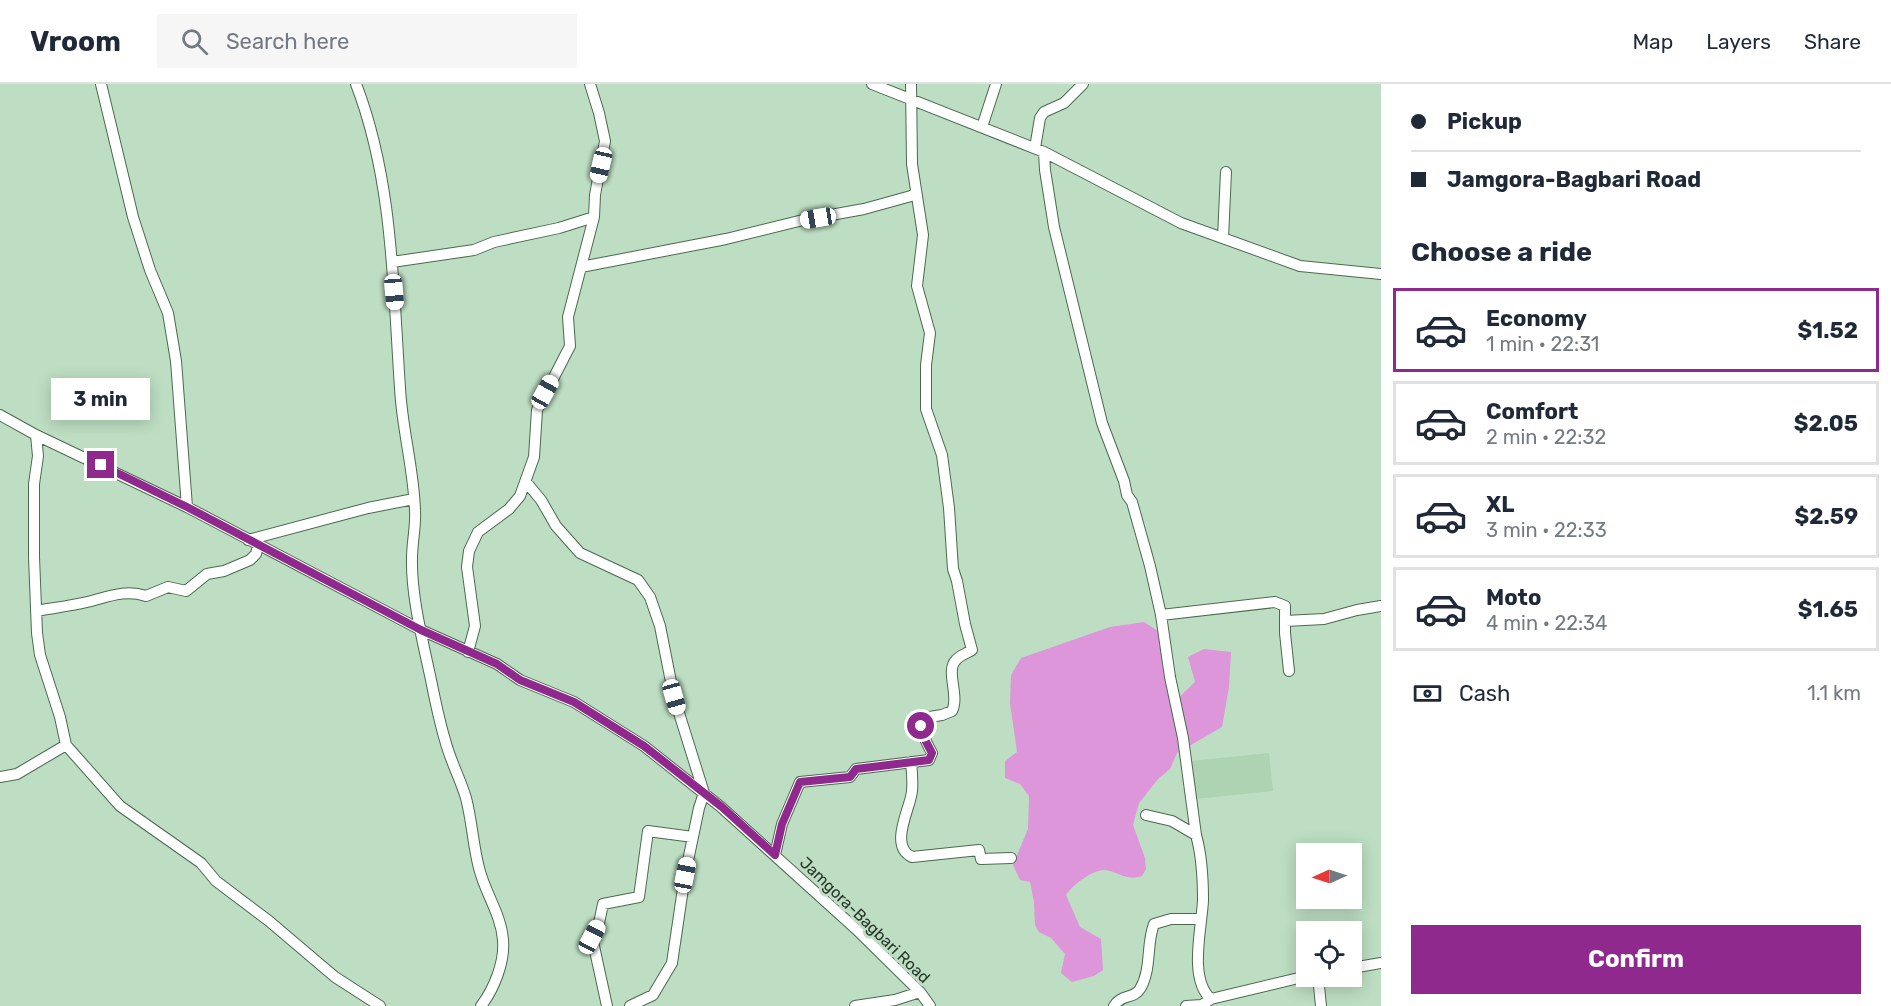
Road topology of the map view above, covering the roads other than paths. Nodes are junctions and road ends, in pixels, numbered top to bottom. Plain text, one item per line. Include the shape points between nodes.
1 (101, 84) edge
2 (356, 84) edge
3 (590, 84) edge
4 (872, 84) edge
5 (911, 84) edge
6 (996, 84) edge
7 (1083, 84) edge
8 (912, 101) junction
9 (982, 127) junction
10 (1040, 150) junction
11 (1226, 172) dead end
12 (916, 193) junction
13 (594, 217) junction
14 (1223, 238) junction
15 (392, 262) junction
16 (581, 267) junction
17 (1381, 274) edge
18 (0, 415) edge
19 (36, 435) junction
20 (526, 482) junction
21 (414, 499) junction
22 (187, 507) junction
23 (253, 543) junction
24 (1381, 606) edge
25 (36, 611) junction
26 (1161, 615) junction
27 (1285, 621) junction
28 (421, 630) junction
29 (468, 652) junction
30 (1289, 671) dead end
31 (66, 745) junction
32 (911, 762) junction
33 (0, 777) edge
34 (704, 793) junction
35 (1146, 815) dead end
36 (1196, 835) junction
37 (693, 837) junction
38 (775, 855) junction
39 (1011, 858) dead end
40 (1201, 919) junction
41 (1381, 963) edge
42 (1362, 966) edge
43 (1296, 979) edge
44 (1319, 987) edge
45 (920, 992) junction
46 (1211, 999) junction
47 (380, 1006) edge
48 (481, 1006) edge
49 (607, 1006) edge
50 (630, 1006) edge
51 (855, 1006) edge
52 (930, 1006) edge
53 (1114, 1006) edge
54 (1186, 1006) edge
55 (1321, 1006) edge

1 - 22 street via 133,217 168,313 176,361
2 - 15 street via 377,159
3 - 13 street via 605,141
4 - 8 street
5 - 8 street
6 - 9 street
7 - 10 street via 1064,103 1040,118
8 - 9 street
8 - 12 street
9 - 10 street
10 - 14 street via 1180,222
10 - 26 street via 1054,227 1102,423 1132,502
11 - 14 street
12 - 16 street via 864,209
12 - 32 street via 923,235 917,286 930,333 926,409 942,455 952,569 972,647 952,668 956,704 952,711 923,718 924,738 932,753 929,760
13 - 15 street via 474,249
13 - 16 street
14 - 17 street via 1300,266
15 - 21 street via 400,388
16 - 20 street via 568,317 570,346 537,410 534,457
18 - 19 street, Jamgora-Bagbari Road
19 - 22 street, Jamgora-Bagbari Road
19 - 25 street
20 - 29 street via 508,509 478,532 469,551 467,567 475,626
20 - 34 street via 580,553 638,580 650,597 674,697
21 - 23 street via 368,508
21 - 28 street via 412,567
22 - 23 street, Jamgora-Bagbari Road
23 - 25 street via 256,554 250,560 207,574 186,591 168,587 146,596 137,592 118,593
23 - 28 street, Jamgora-Bagbari Road
24 - 27 street via 1324,619
25 - 31 street via 40,655
26 - 27 street via 1275,602 1285,606
26 - 36 street
27 - 30 street
28 - 29 street, Jamgora-Bagbari Road
28 - 48 street via 445,740 466,798 479,867 503,940 499,970
29 - 34 street, Jamgora-Bagbari Road via 497,664 520,680 574,702 644,746
31 - 33 street via 17,774
31 - 47 street via 120,806 201,863 216,881 334,977
32 - 38 street via 856,769 850,777 800,782 782,824
32 - 39 street via 912,791 902,825 904,851 908,855 979,850 981,859
34 - 37 street
34 - 38 street, Jamgora-Bagbari Road
35 - 36 street via 1172,821
36 - 40 street via 1202,855
37 - 49 street via 648,831 639,897 603,904 592,937
37 - 50 street via 672,963 653,995
38 - 45 street, Jamgora-Bagbari Road
40 - 46 street via 1200,980 1204,993
40 - 53 street via 1171,919 1154,924 1142,987 1136,994 1120,998
41 - 42 street
43 - 46 street
44 - 55 street
45 - 51 street
45 - 52 street, Jamgora-Bagbari Road
46 - 54 street via 1202,1005

